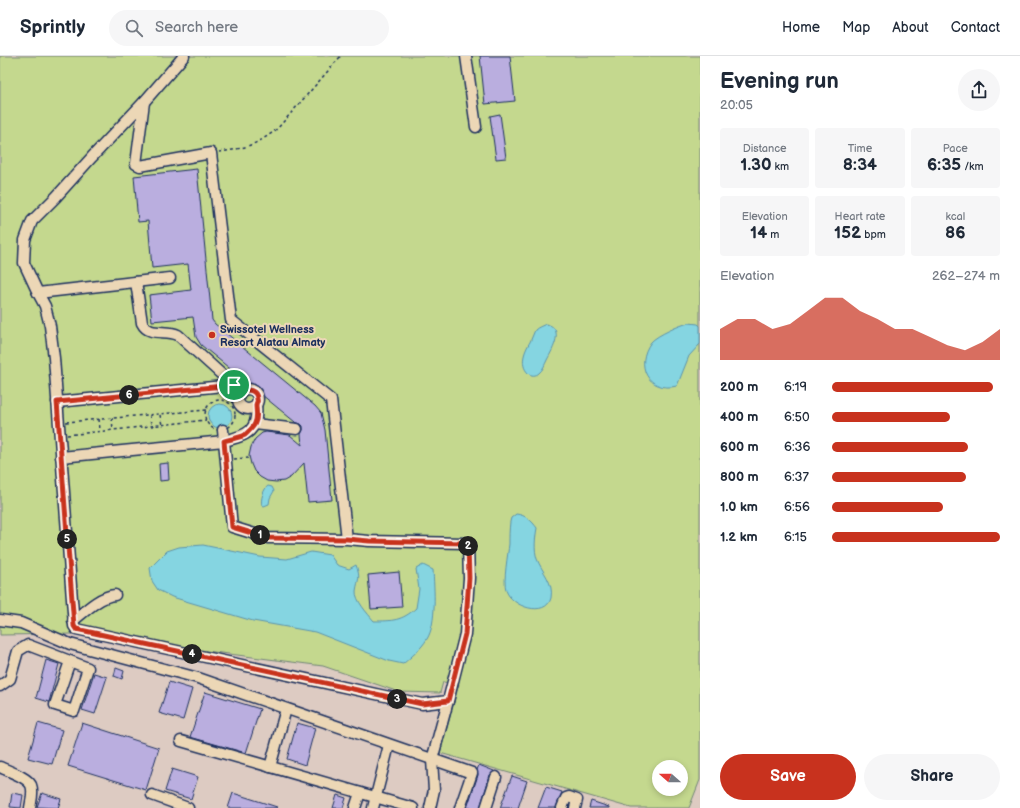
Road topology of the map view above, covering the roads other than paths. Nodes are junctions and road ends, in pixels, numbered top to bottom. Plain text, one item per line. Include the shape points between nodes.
1 (184, 56) edge
2 (466, 56) edge
3 (144, 102) junction
4 (476, 127) dead end
5 (170, 278) dead end
6 (136, 282) junction
7 (38, 294) junction
8 (237, 389) junction
9 (57, 402) junction
10 (256, 404) junction
11 (255, 424) junction
12 (297, 429) dead end
13 (223, 430) road end
14 (224, 441) junction
15 (61, 457) junction
16 (347, 539) junction
17 (115, 595) dead end
18 (0, 620) edge
19 (73, 621) junction
20 (70, 661) junction
21 (0, 686) edge
22 (448, 701) junction
23 (286, 709) junction
24 (181, 741) dead end
25 (389, 745) junction
26 (432, 760) junction
27 (270, 767) junction
28 (0, 768) edge
29 (496, 777) dead end
30 (360, 793) junction
31 (152, 795) dead end
32 (376, 797) junction
33 (396, 806) edge
34 (30, 808) edge
35 (188, 808) edge
36 (355, 808) edge
37 (373, 808) edge
38 (413, 808) edge
39 (430, 808) edge
40 (460, 808) edge
41 (486, 808) edge
42 (562, 808) edge
43 (575, 808) edge

1 - 3 street
2 - 4 street
3 - 7 street via 32,221 24,240 24,263
3 - 16 street via 136,164 140,166 211,153 230,318 331,400
5 - 6 street
6 - 7 street
6 - 8 street via 144,328 178,336
7 - 9 street via 45,306 50,326
8 - 9 street
8 - 10 street via 255,393
8 - 10 street via 238,400 243,408 249,409
9 - 15 street
10 - 11 street
11 - 12 street
11 - 14 street via 244,436
13 - 14 street
14 - 15 street
14 - 16 street via 232,527 268,538
15 - 19 street
16 - 22 street via 468,545 469,578 465,634
17 - 19 street via 100,600
18 - 23 street via 21,623 70,644 198,678
19 - 22 street via 76,629 414,703
20 - 20 street via 55,705 74,711 88,668
20 - 21 street via 28,645 18,651 10,679
22 - 26 street
23 - 25 street
23 - 27 street
24 - 27 street
25 - 26 street
25 - 32 street
26 - 39 street via 434,790
26 - 40 street via 472,773
27 - 30 street
28 - 34 street via 26,779 31,785
29 - 41 street
30 - 32 street
30 - 36 street
31 - 35 street
32 - 33 street
32 - 37 street
33 - 38 street
42 - 43 street via 569,797 577,800

